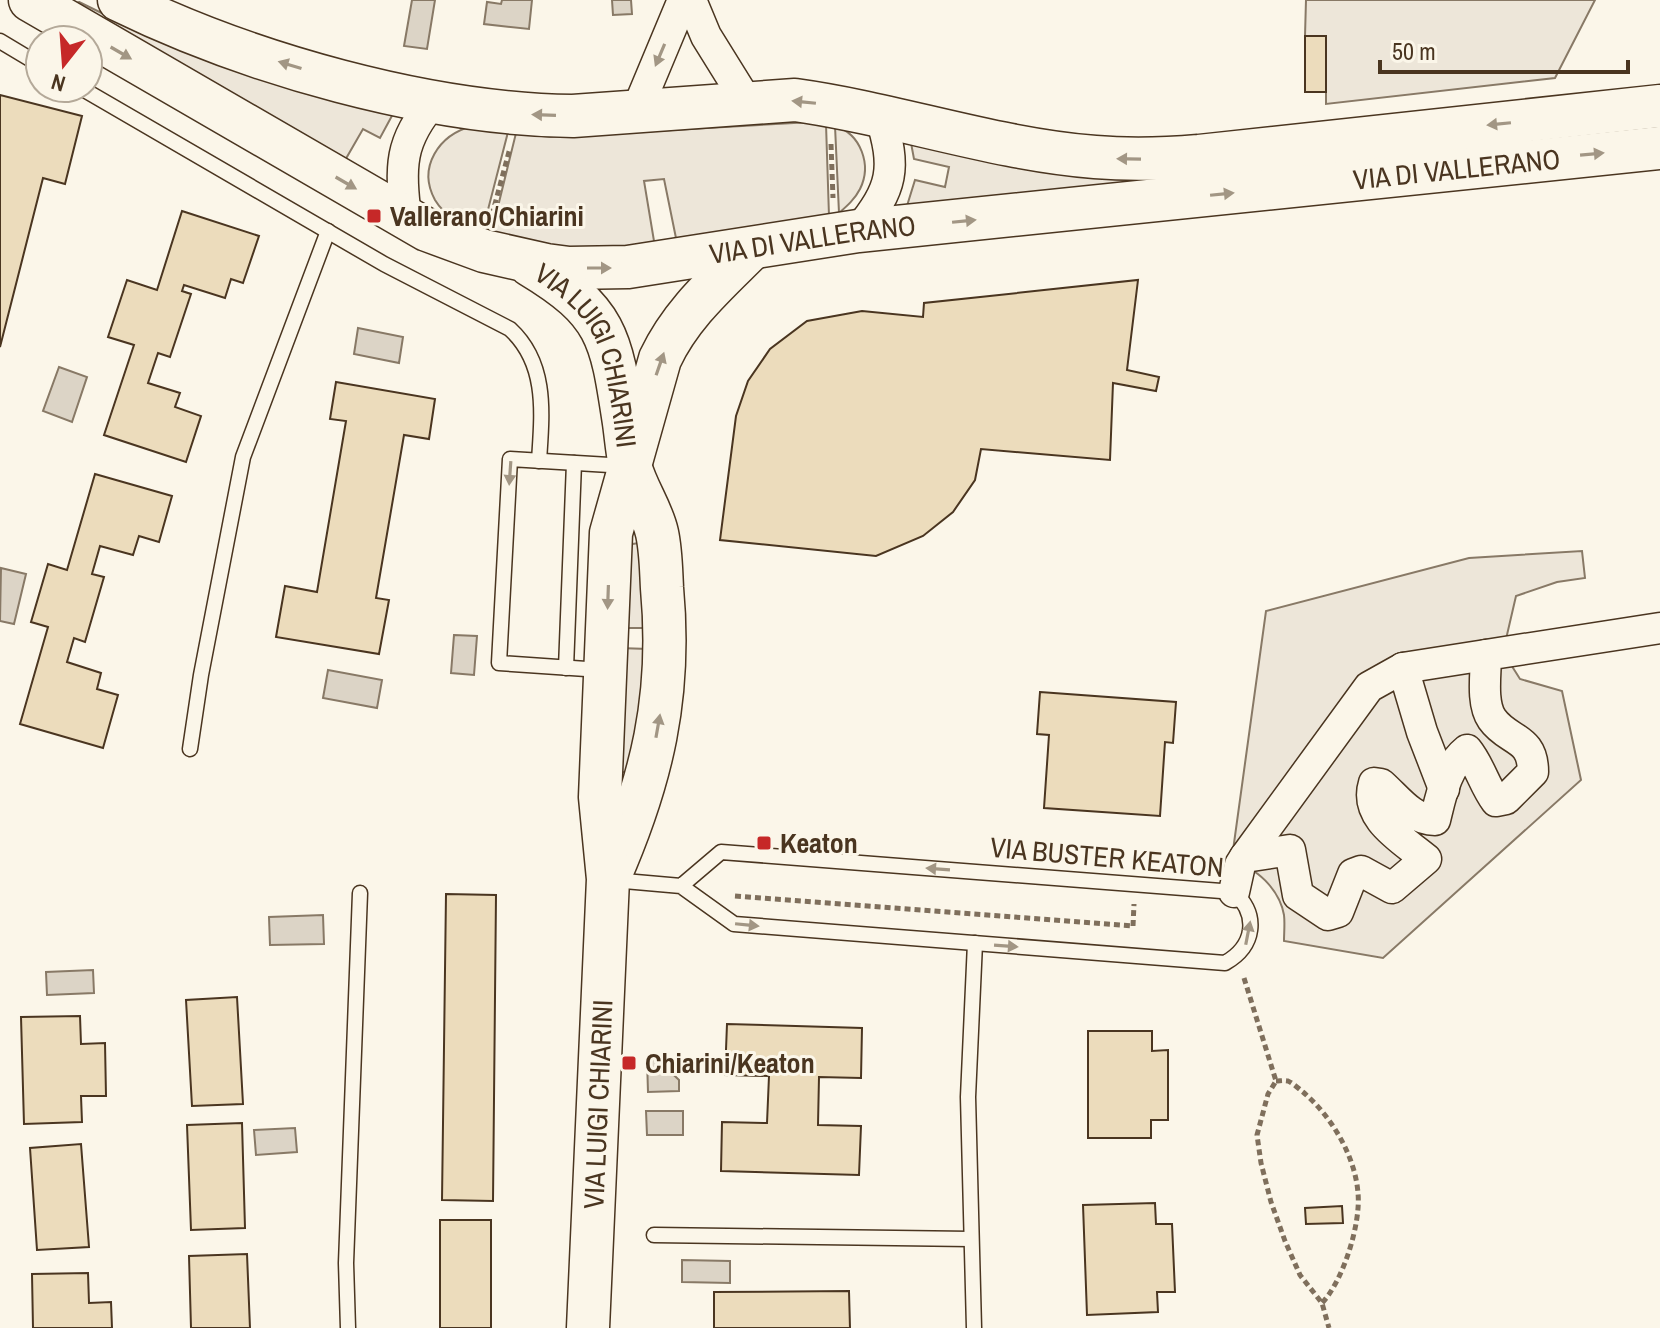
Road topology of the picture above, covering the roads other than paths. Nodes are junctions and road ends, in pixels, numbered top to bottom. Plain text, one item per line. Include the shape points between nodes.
1 (30, 0) edge
2 (119, 0) edge
3 (683, 0) edge
4 (691, 0) edge
5 (0, 41) edge
6 (24, 55) edge
7 (104, 101) edge
8 (434, 101) junction
9 (747, 102) junction
10 (1660, 106) edge
11 (637, 110) junction
12 (880, 115) junction
13 (1660, 148) edge
14 (406, 218) junction
15 (328, 231) junction
16 (844, 233) junction
17 (751, 249) junction
18 (522, 261) junction
19 (539, 461) junction
20 (574, 463) junction
21 (631, 466) junction
22 (634, 530) junction
23 (1660, 628) edge
24 (1494, 654) junction
25 (1403, 668) junction
26 (586, 669) junction
27 (190, 749) dead end
28 (623, 784) junction
29 (1444, 789) junction
30 (1245, 857) junction
31 (608, 879) junction
32 (681, 886) junction
33 (1234, 892) junction
34 (360, 893) dead end
35 (975, 943) junction
36 (654, 1235) dead end
37 (971, 1239) junction
38 (348, 1328) edge
39 (588, 1328) edge
40 (974, 1328) edge

1 -> 14 street, VIA DI VALLERANO
8 -> 2 street, VIA DI VALLERANO via 281,63
3 -> 11 street
4 - 9 street via 699,23
5 - 6 lane
7 - 15 lane
11 -> 8 street, VIA DI VALLERANO via 538,115
8 - 14 street via 405,149 401,173
9 - 11 street, VIA DI VALLERANO
12 -> 9 street, VIA DI VALLERANO via 795,100
10 -> 12 street, VIA DI VALLERANO via 1158,159 1041,150
12 - 16 street via 890,147 890,176 882,199
16 -> 13 street, VIA DI VALLERANO
14 - 18 street, VIA DI VALLERANO via 460,244
15 - 19 lane via 519,337 539,375
15 - 27 lane via 243,457
16 - 17 street, VIA DI VALLERANO
18 -> 17 street, VIA DI VALLERANO via 610,268
21 -> 17 street, VIA LUIGI CHIARINI via 669,340 692,308
18 - 21 street, VIA LUIGI CHIARINI via 579,298 602,327 615,362
19 - 20 lane
19 -> 26 lane via 510,459 499,663
20 - 21 lane
20 - 26 lane
21 - 22 street, VIA LUIGI CHIARINI
22 -> 26 street, VIA LUIGI CHIARINI
28 -> 22 street, VIA LUIGI CHIARINI via 661,709 666,634
23 - 24 street
24 - 25 street
24 - 29 street via 1487,708 1493,720 1526,745 1533,772 1506,799 1496,801 1467,750
25 - 29 street
25 - 30 street via 1369,687
26 - 28 street, VIA LUIGI CHIARINI
28 - 31 street, VIA LUIGI CHIARINI via 602,836
29 - 30 street via 1435,820 1425,820 1374,783 1374,811 1426,859 1392,888 1361,871 1353,874 1338,912 1328,915 1298,895 1290,850
30 - 33 street
31 - 32 lane
31 - 39 street, VIA LUIGI CHIARINI
33 -> 32 lane, VIA BUSTER KEATON via 721,852
32 -> 35 lane via 734,924
35 -> 33 lane, VIA BUSTER KEATON via 1225,963 1244,948 1251,924 1244,901
34 - 38 lane
35 - 37 lane via 968,1097
36 - 37 lane
37 - 40 lane

